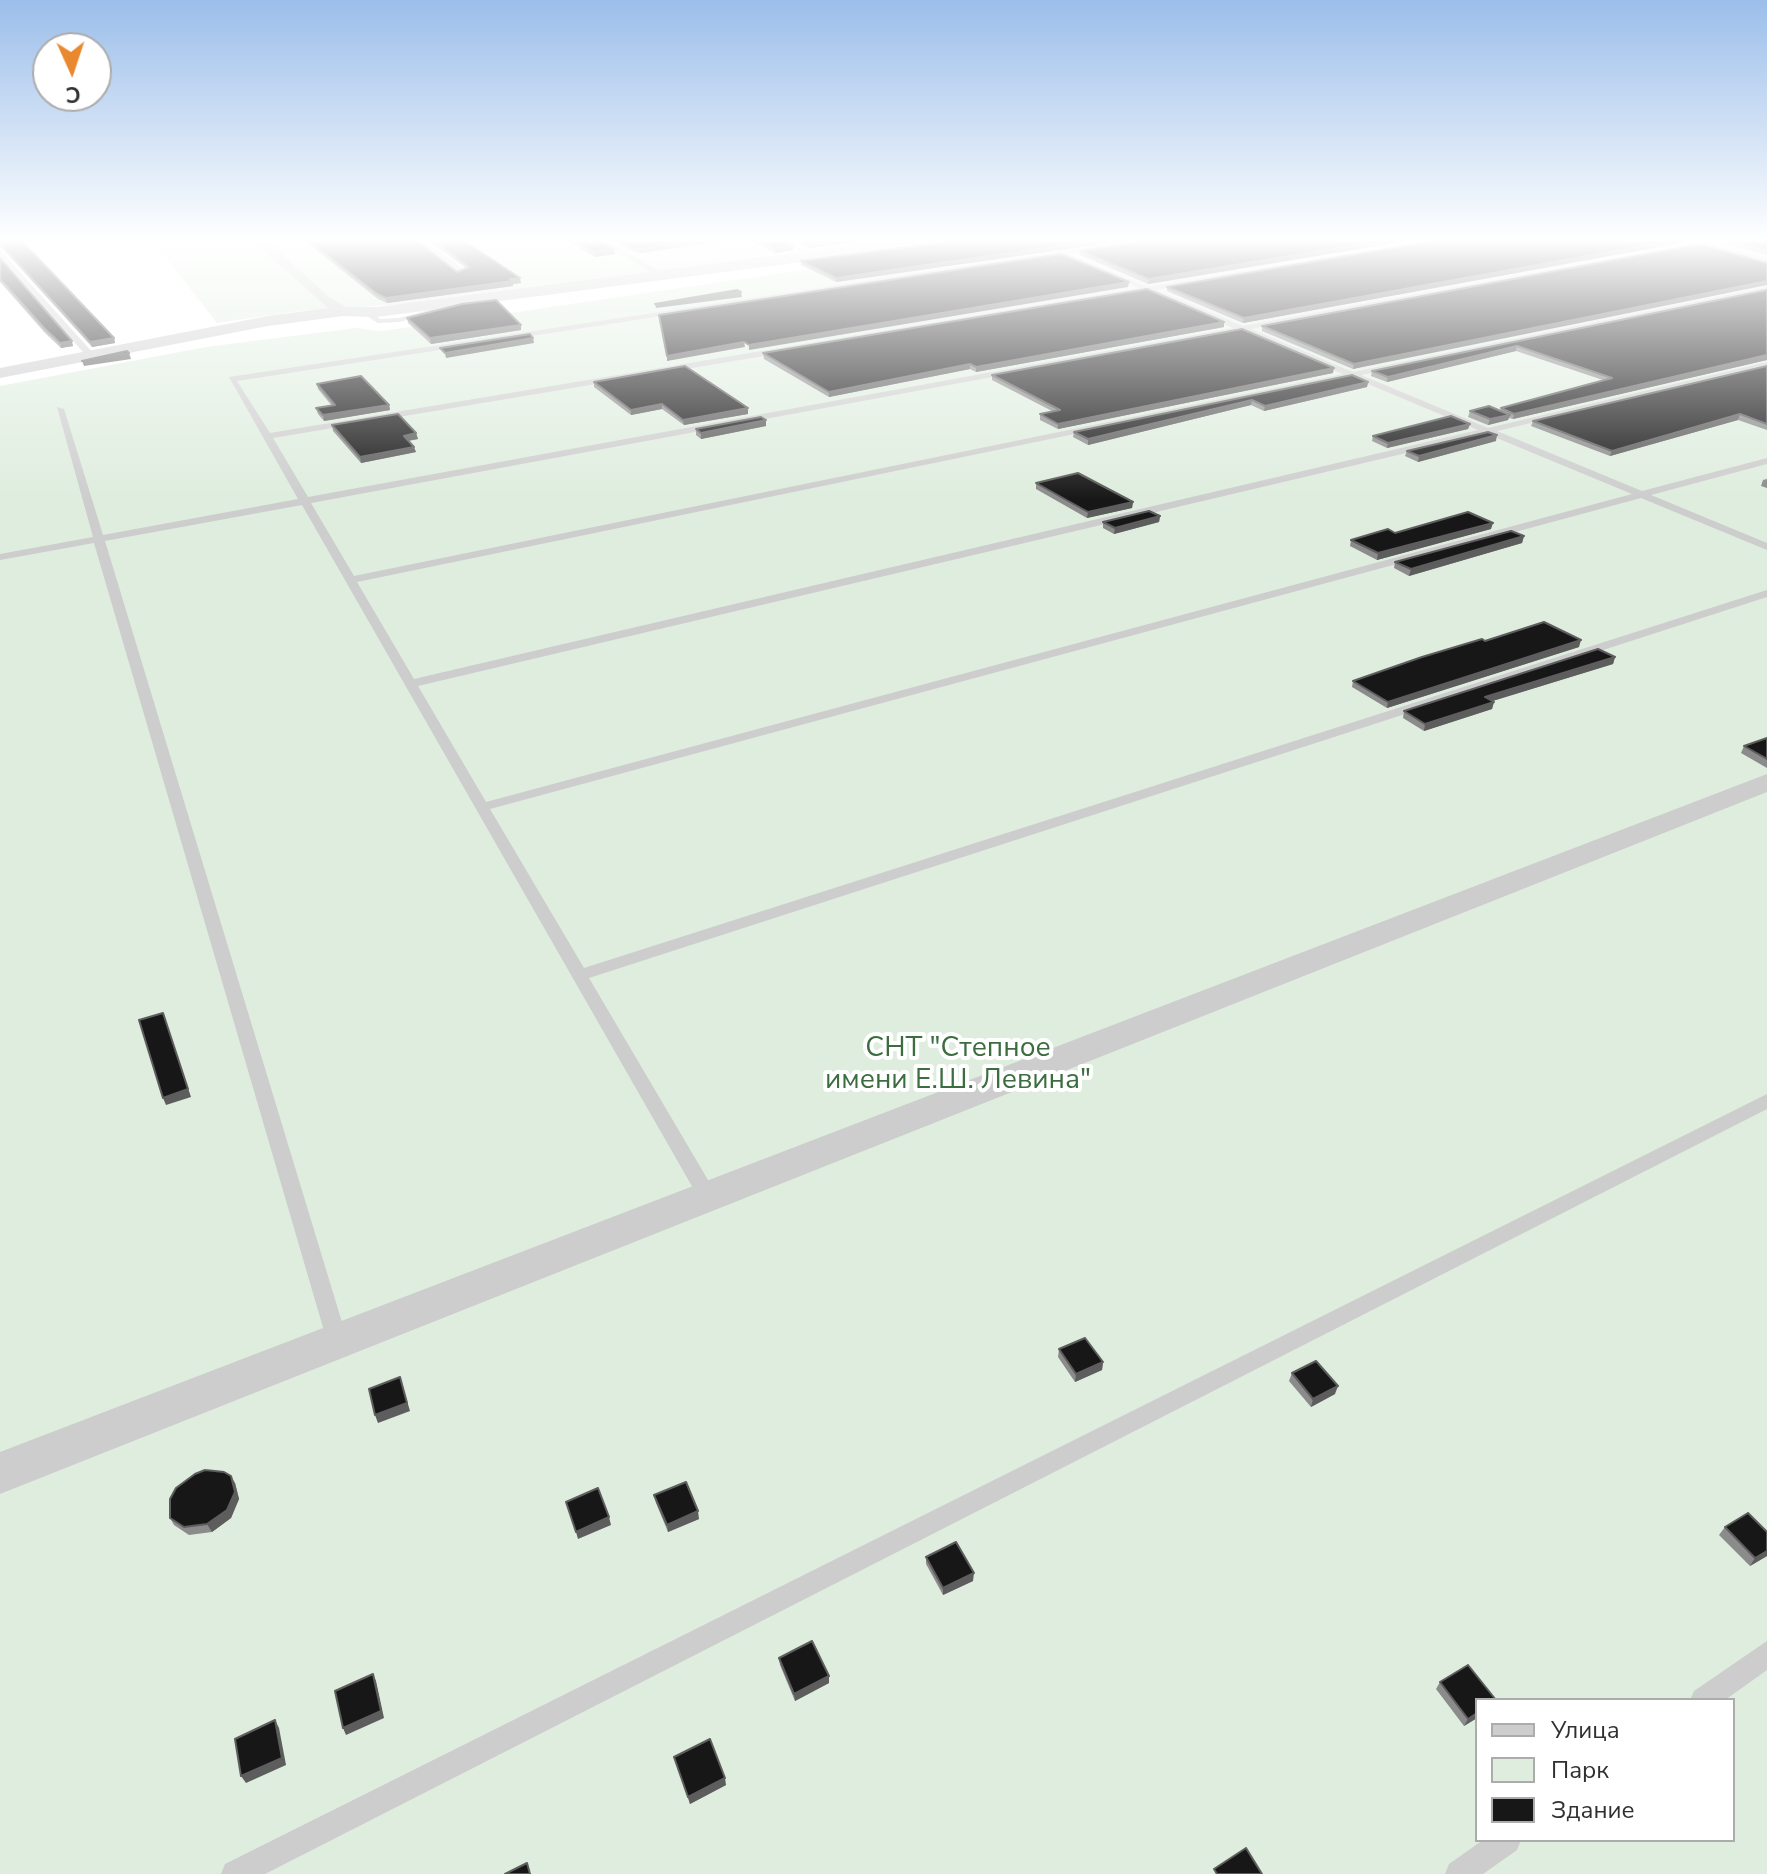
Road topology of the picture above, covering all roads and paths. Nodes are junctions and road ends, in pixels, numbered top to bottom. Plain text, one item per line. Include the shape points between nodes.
1 (62, 325) edge
2 (245, 325) edge
3 (585, 325) edge
4 (930, 325) edge
5 (1235, 325) edge
6 (1262, 325) edge
7 (1589, 325) edge
8 (1243, 329) junction
9 (91, 356) junction
10 (1767, 365) edge
11 (0, 373) edge
12 (1352, 374) junction
13 (60, 409) dead end
14 (1487, 431) junction
15 (267, 436) junction
16 (1767, 461) edge
17 (1641, 495) junction
18 (304, 500) junction
19 (99, 539) junction
20 (1767, 547) edge
21 (0, 557) edge
22 (351, 580) junction
23 (1767, 593) edge
24 (411, 684) junction
25 (1767, 782) edge
26 (482, 807) junction
27 (580, 975) junction
28 (1767, 1101) edge
29 (708, 1197) junction
30 (337, 1342) junction
31 (0, 1473) edge
32 (1767, 1654) edge
33 (1706, 1698) edge
34 (1504, 1842) edge
35 (235, 1874) edge
36 (1459, 1874) edge

1 - 9 lane
2 - 9 street
3 - 15 lane via 232,379
4 - 15 lane
5 - 8 lane
6 - 8 lane
7 - 12 lane
8 - 12 lane
8 - 18 lane
9 - 11 street
10 - 14 lane
12 - 14 lane
12 - 22 lane
13 - 19 lane
14 - 17 lane
14 - 24 lane
15 - 18 lane
16 - 17 lane
17 - 20 lane
17 - 26 lane
18 - 19 lane
18 - 22 lane
19 - 21 lane
19 - 30 lane
22 - 24 lane
23 - 27 lane
24 - 26 lane
25 - 29 street
26 - 27 lane
27 - 29 lane
28 - 35 lane
29 - 30 street
30 - 31 street
32 - 33 lane
34 - 36 lane

